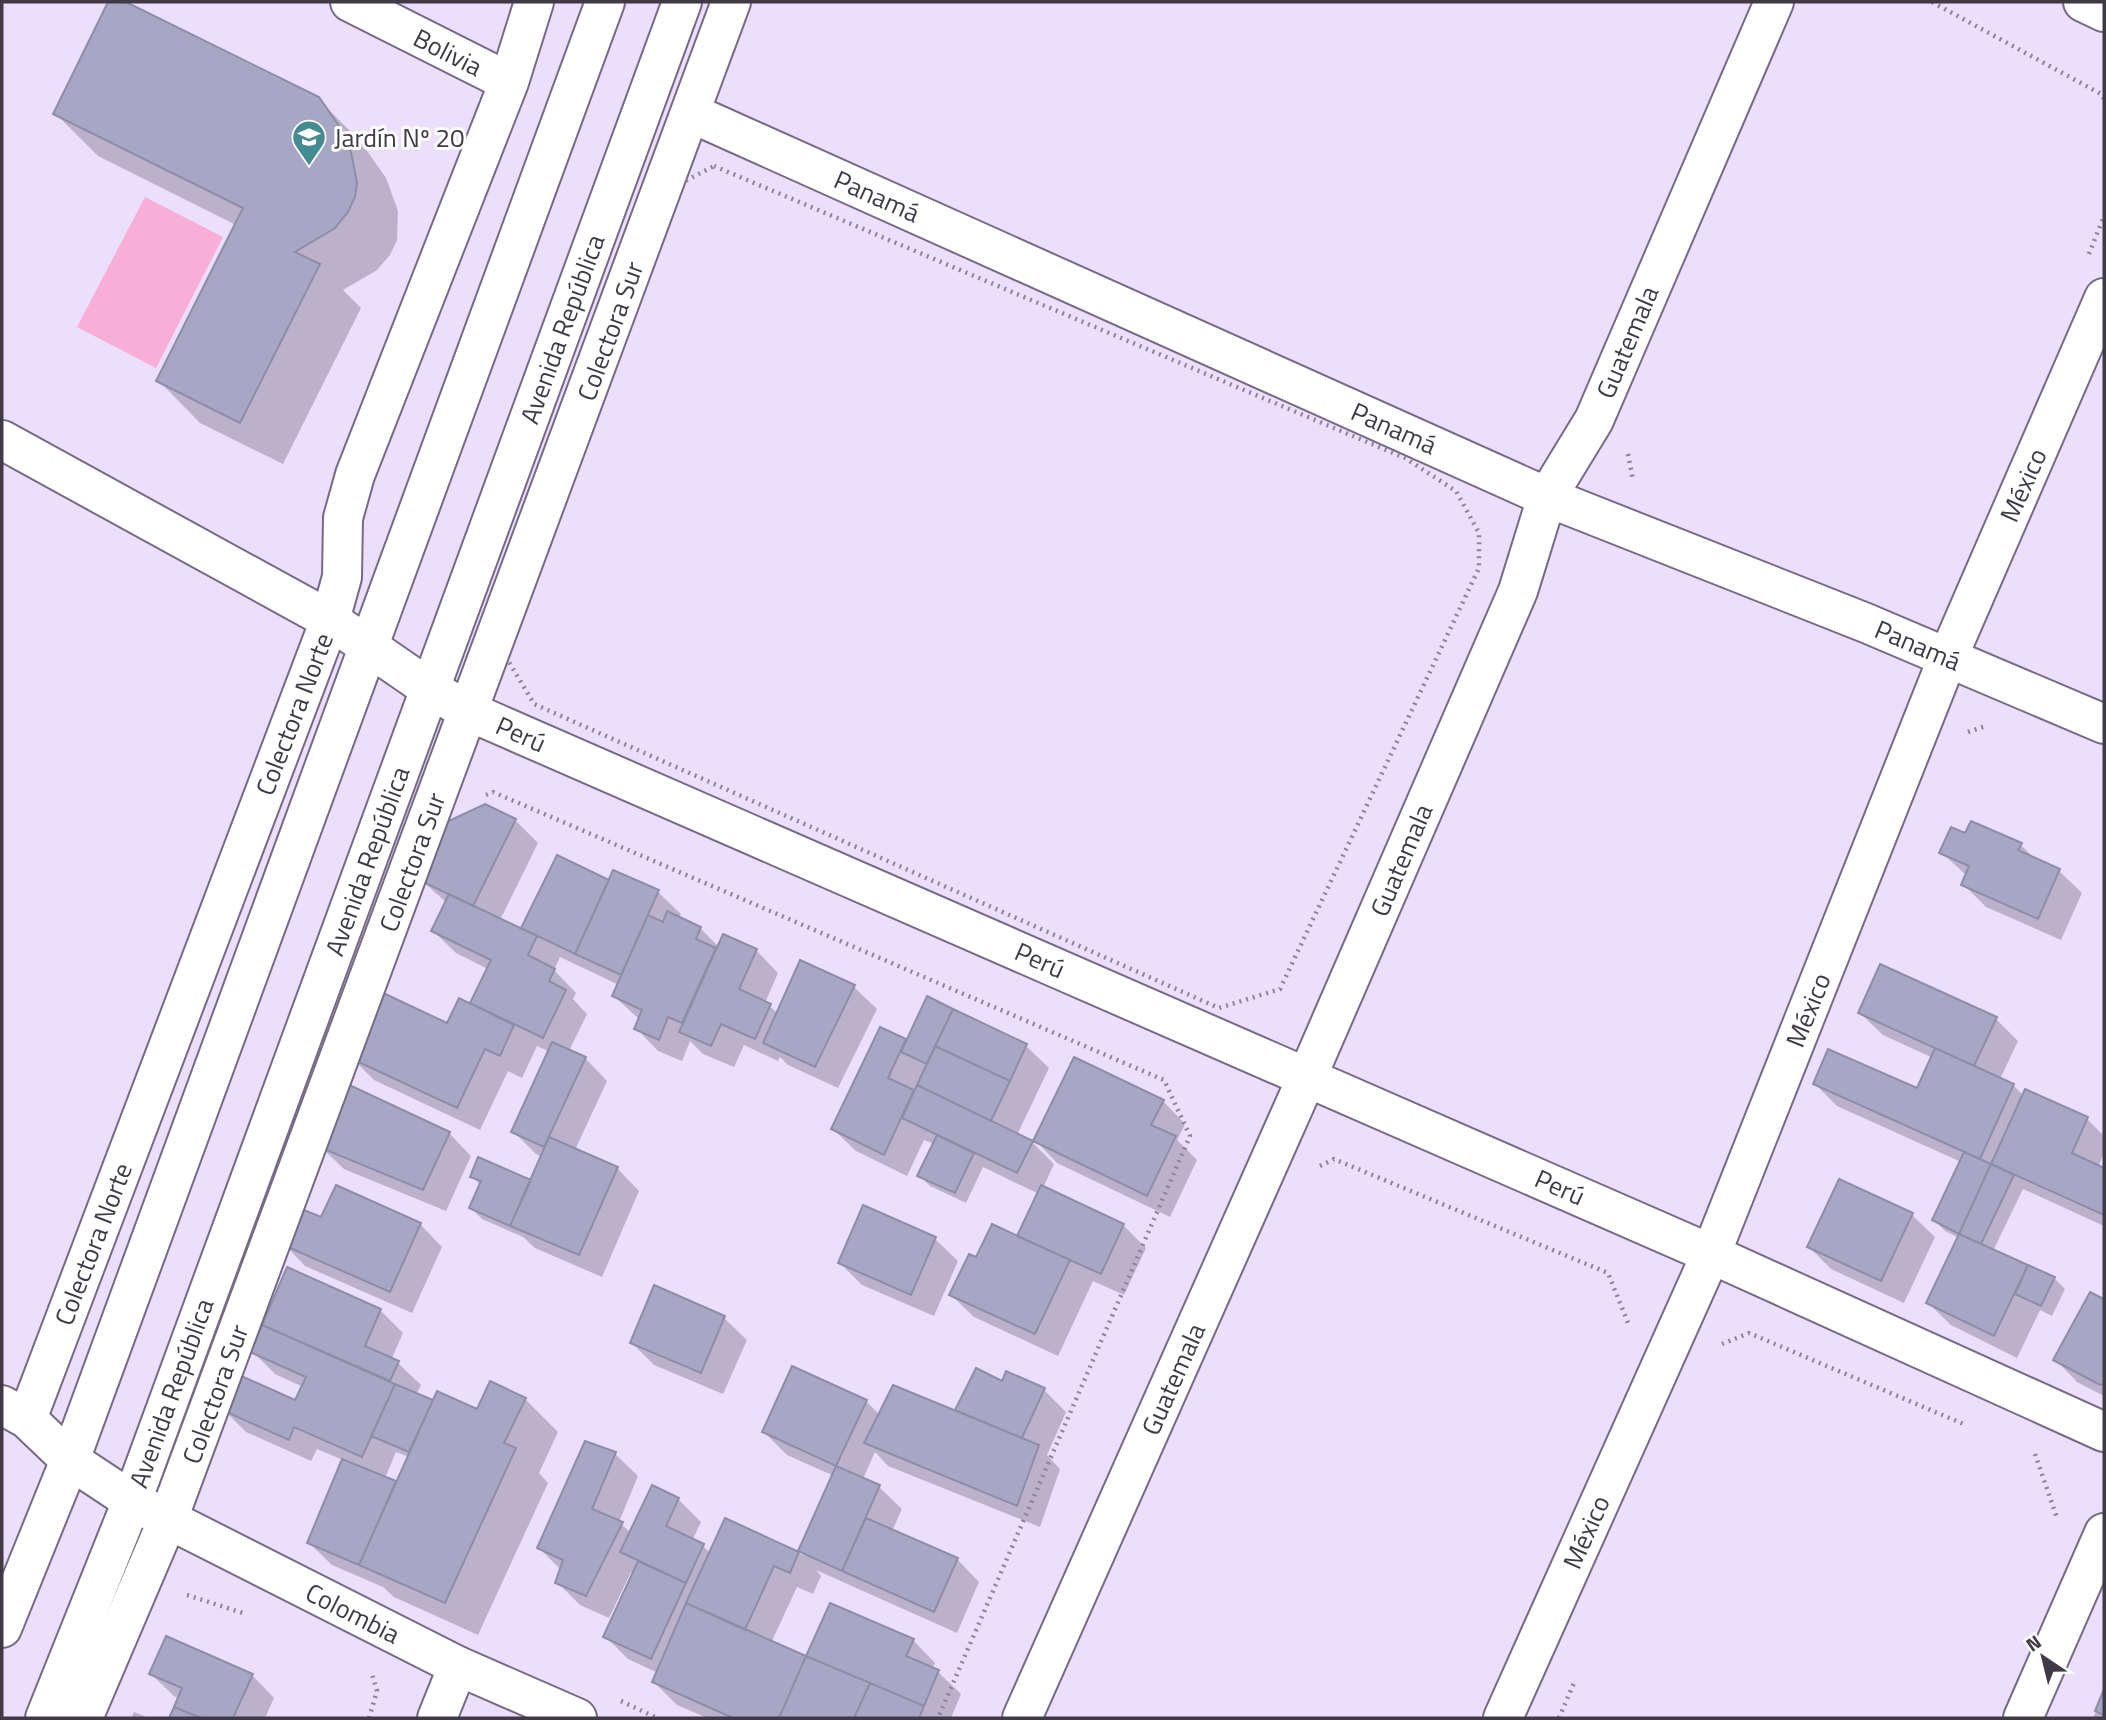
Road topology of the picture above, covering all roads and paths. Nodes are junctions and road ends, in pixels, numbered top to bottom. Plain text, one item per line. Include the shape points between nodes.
1 (350, 2) edge
2 (534, 2) edge
3 (605, 2) edge
4 (682, 2) edge
5 (731, 2) edge
6 (1774, 2) edge
7 (1932, 2) edge
8 (2082, 2) edge
9 (2104, 12) edge
10 (509, 82) junction
11 (2104, 99) edge
12 (691, 113) junction
13 (2104, 298) edge
14 (2, 440) edge
15 (1628, 452) dead end
16 (1635, 493) dead end
17 (1547, 497) junction
18 (330, 620) junction
19 (369, 648) junction
20 (1948, 657) junction
21 (430, 689) junction
22 (534, 704) joint
23 (468, 711) junction
24 (1993, 723) dead end
25 (2104, 724) edge
26 (1961, 734) dead end
27 (481, 798) dead end
28 (1307, 1077) junction
29 (1314, 1168) dead end
30 (1711, 1254) junction
31 (1631, 1330) dead end
32 (1715, 1346) dead end
33 (14, 1412) edge
34 (1973, 1428) dead end
35 (2104, 1432) edge
36 (2024, 1449) dead end
37 (70, 1460) junction
38 (132, 1501) junction
39 (169, 1518) junction
40 (2059, 1523) dead end
41 (2104, 1533) edge
42 (179, 1592) dead end
43 (255, 1618) dead end
44 (2, 1629) edge
45 (369, 1663) dead end
46 (458, 1666) junction
47 (1576, 1680) dead end
48 (620, 1701) dead end
49 (46, 1718) edge
50 (83, 1718) edge
51 (369, 1718) edge
52 (437, 1718) edge
53 (577, 1718) edge
54 (657, 1718) edge
55 (938, 1718) edge
56 (1022, 1718) edge
57 (1503, 1718) edge
58 (1559, 1718) edge
59 (2022, 1718) edge

1 - 10 street, Bolivia
2 - 10 street, Colectora Norte
3 - 19 street
4 - 21 street, Avenida República
5 - 12 street, Colectora Sur
6 - 17 street, Guatemala via 1594,421
7 - 11 path
8 - 9 street
10 - 18 street, Colectora Norte via 355,475 343,518 342,577
12 - 17 street, Panamá
12 - 23 street, Colectora Sur
13 - 20 street, México
14 - 18 street, Perú
15 - 16 path
17 - 20 street, Panamá
17 - 28 street, Guatemala via 1517,591
18 - 19 street, Perú
18 - 33 street, Colectora Norte
19 - 21 street, Perú
19 - 37 street
20 - 25 street, Panamá
20 - 30 street, México
21 - 23 street, Perú
21 - 38 street, Avenida República
22 - 22 path via 1219,1008 1280,989 1479,568 1479,533 1456,491 1405,458 714,166 662,193 496,639
23 - 28 street, Perú
23 - 39 street, Colectora Sur
24 - 26 path
27 - 55 path via 493,792 1164,1080 1190,1136
28 - 30 street, Perú
28 - 56 street, Guatemala
29 - 31 path via 1334,1159 1608,1273
30 - 35 street, Perú
30 - 57 street, México
32 - 34 path via 1748,1333
33 - 37 street
36 - 40 path via 2036,1455
37 - 38 street, Colombia
37 - 44 street
38 - 39 street, Colombia
38 - 49 street, Avenida República
39 - 46 street, Colombia
39 - 50 street, Colectora Sur
41 - 59 street
42 - 43 path
45 - 51 path via 377,1691
46 - 52 street
46 - 53 street, Colombia
47 - 58 path
48 - 54 path

